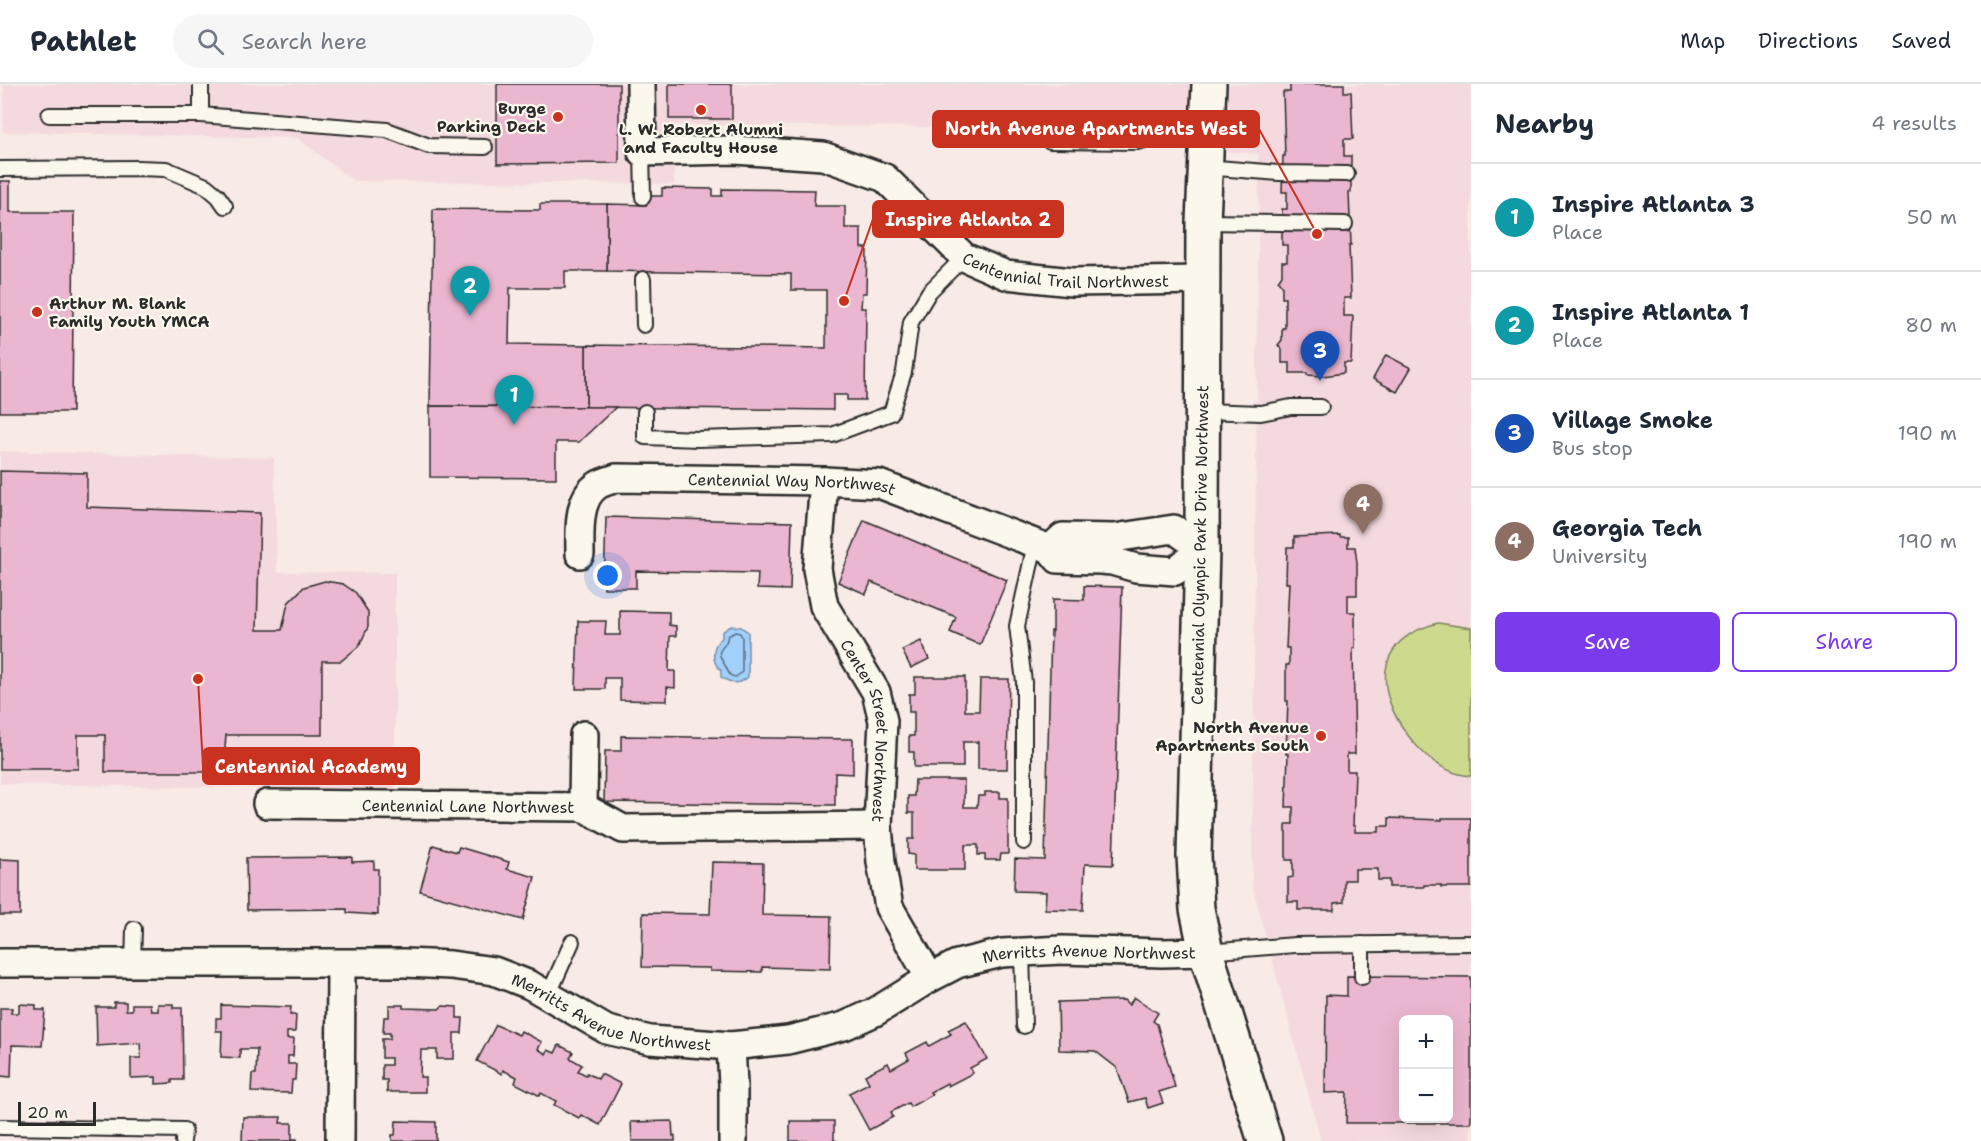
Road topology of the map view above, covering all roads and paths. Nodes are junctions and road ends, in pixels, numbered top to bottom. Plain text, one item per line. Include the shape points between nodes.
1 (201, 84) edge
2 (641, 84) edge
3 (1209, 84) edge
4 (201, 115) junction
5 (49, 116) dead end
6 (1208, 117) junction
7 (1050, 141) dead end
8 (485, 147) dead end
9 (642, 152) junction
10 (1205, 167) junction
11 (0, 169) edge
12 (1347, 174) dead end
13 (643, 196) dead end
14 (225, 206) dead end
15 (1203, 222) junction
16 (1345, 224) dead end
17 (964, 257) junction
18 (644, 279) dead end
19 (1203, 280) junction
20 (644, 326) dead end
21 (1321, 407) dead end
22 (1203, 411) junction
23 (645, 412) dead end
24 (824, 481) junction
25 (1042, 546) junction
26 (1202, 549) junction
27 (1113, 550) junction
28 (580, 554) dead end
29 (584, 735) dead end
30 (267, 804) dead end
31 (583, 807) junction
32 (878, 826) junction
33 (1024, 842) dead end
34 (134, 929) dead end
35 (572, 942) dead end
36 (1471, 943) edge
37 (1362, 944) junction
38 (1022, 952) junction
39 (1206, 952) junction
40 (0, 963) edge
41 (133, 964) junction
42 (341, 964) junction
43 (1362, 977) dead end
44 (930, 978) junction
45 (548, 996) junction
46 (1024, 1026) dead end
47 (731, 1046) junction
48 (0, 1127) edge
49 (183, 1141) edge
50 (340, 1141) edge
51 (733, 1141) edge
52 (1265, 1141) edge

1 - 4 lane
2 - 9 street
3 - 6 street, Centennial Olympic Park Drive Northwest
4 - 5 lane
4 - 8 lane via 387,130 429,146
6 - 7 lane via 1137,142
6 - 10 street, Centennial Olympic Park Drive Northwest
9 - 13 lane
9 - 17 street, Centennial Trail Northwest via 735,150 823,156 885,178
10 - 12 lane
10 - 15 street, Centennial Olympic Park Drive Northwest
11 - 14 lane via 166,169 206,186
15 - 16 lane
15 - 19 street, Centennial Olympic Park Drive Northwest
17 - 19 street, Centennial Trail Northwest via 1006,275 1072,282
17 - 23 lane via 929,292 911,322 904,372 891,413 832,435 698,439 645,437
18 - 20 lane
19 - 22 street, Centennial Olympic Park Drive Northwest
21 - 22 lane
22 - 26 street, Centennial Olympic Park Drive Northwest
24 - 25 street, Centennial Way Northwest via 879,484
24 - 28 street, Centennial Way Northwest via 616,478 598,485 586,497 580,524
24 - 32 street, Center Street Northwest via 817,569 824,606 876,692 883,721
25 - 27 street via 1063,537
25 - 33 lane via 1017,626 1024,682
26 - 27 street via 1174,529
26 - 27 street via 1175,571 1136,568
26 - 39 street, Centennial Olympic Park Drive Northwest via 1194,856 1197,909
29 - 31 street
30 - 31 street, Centennial Lane Northwest
31 - 32 street, Centennial Lane Northwest via 622,829
32 - 44 street, Center Street Northwest via 889,907
34 - 41 lane
35 - 45 lane
36 - 37 lane
37 - 39 lane
37 - 43 lane
38 - 39 street, Merritts Avenue Northwest
38 - 44 street, Merritts Avenue Northwest via 957,964
38 - 46 lane
39 - 52 street, Centennial Olympic Park Drive Northwest
40 - 41 street, Merritts Avenue Northwest
41 - 42 street, Merritts Avenue Northwest
42 - 45 street, Merritts Avenue Northwest via 428,964 494,971
42 - 50 street
44 - 47 street, Merritts Avenue Northwest via 844,1026 788,1040
45 - 47 street, Merritts Avenue Northwest via 607,1030 650,1040
47 - 51 street
48 - 49 lane via 184,1130

